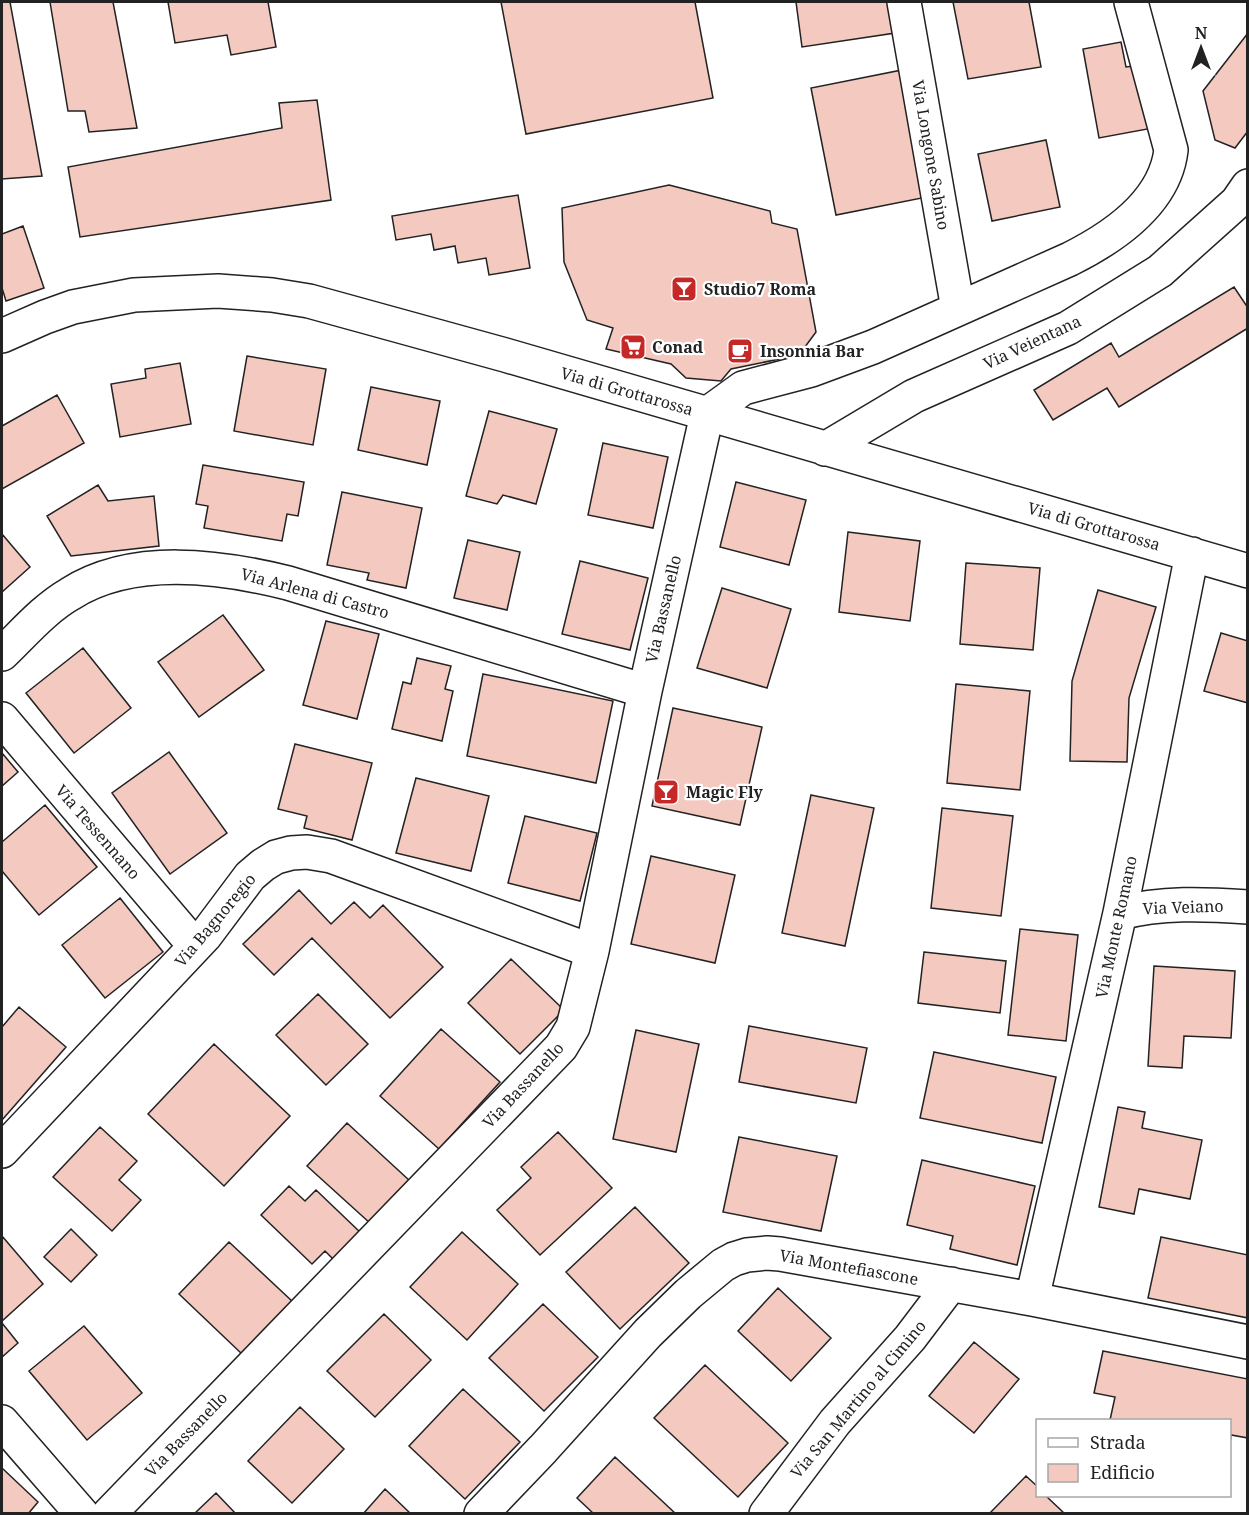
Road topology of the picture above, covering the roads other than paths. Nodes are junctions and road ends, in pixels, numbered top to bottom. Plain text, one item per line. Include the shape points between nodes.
1 (904, 2) edge
2 (1131, 2) edge
3 (1248, 186) edge
4 (958, 309) junction
5 (2, 336) edge
6 (707, 414) junction
7 (825, 449) junction
8 (1192, 554) junction
9 (1248, 571) edge
10 (2, 654) edge
11 (645, 691) junction
12 (2, 719) edge
13 (1248, 906) edge
14 (1120, 913) junction
15 (195, 946) junction
16 (592, 951) junction
17 (2, 1151) edge
18 (951, 1284) junction
19 (1032, 1299) junction
20 (1248, 1342) edge
21 (2, 1422) edge
22 (82, 1514) edge
23 (109, 1514) edge
24 (481, 1514) edge
25 (766, 1514) edge

1 - 4 street, Via Longone Sabino
2 - 4 street via 1172,150 1167,174 1136,214 1094,247
3 - 7 street, Via Veientana via 1237,202 1160,271 1068,328 914,396
4 - 6 street via 811,370 743,388
5 - 6 street, Via di Grottarossa via 73,307 134,295 193,291 272,295 413,329
6 - 7 street, Via di Grottarossa
6 - 11 street, Via Bassanello
7 - 8 street, Via di Grottarossa
8 - 9 street, Via di Grottarossa
8 - 14 street, Via Monte Romano
10 - 11 street, Via Arlena di Castro via 70,593 132,571 188,567 239,572 288,583
11 - 16 street, Via Bassanello
12 - 15 street, Via Tessennano
13 - 14 street, Via Veiano via 1178,904
14 - 19 street, Via Monte Romano
15 - 16 street, Via Bagnoregio via 263,865 276,857 307,852 349,861
15 - 17 street, Via Bagnoregio
16 - 23 street, Via Bassanello via 573,1027 561,1047
18 - 19 street, Via Montefiascone
18 - 24 street, Via Montefiascone via 774,1253 728,1261 648,1333
18 - 25 street, Via San Martino al Cimino via 910,1338 835,1422
19 - 20 street, Via Montefiascone
21 - 22 street

